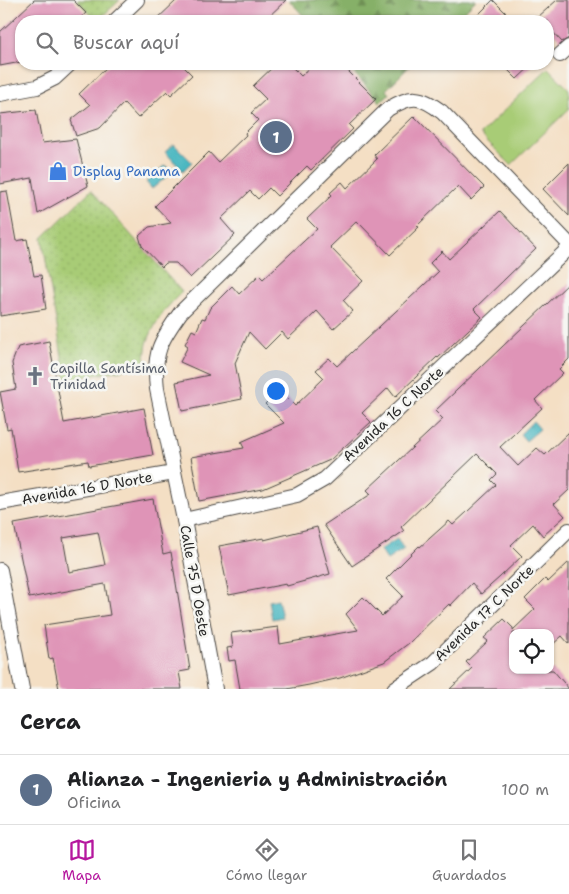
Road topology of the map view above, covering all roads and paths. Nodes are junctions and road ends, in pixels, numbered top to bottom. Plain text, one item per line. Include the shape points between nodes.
1 (137, 0) edge
2 (121, 15) edge
3 (64, 70) edge
4 (0, 94) edge
5 (569, 244) edge
6 (569, 248) edge
7 (174, 473) junction
8 (0, 503) edge
9 (184, 520) junction
10 (569, 530) edge
11 (0, 570) edge
12 (22, 689) edge
13 (215, 689) edge
14 (394, 689) edge

1 - 2 street
3 - 4 street via 37,87
5 - 7 street, Calle 75 D Oeste via 442,112 429,102 414,98 400,102 188,304 169,328 160,344 155,373
6 - 9 street, Avenida 16 C Norte via 325,479 297,495
7 - 8 street, Avenida 16 D Norte
7 - 9 street, Calle 75 D Oeste
9 - 13 street, Calle 75 D Oeste
10 - 14 street, Avenida 17 C Norte via 433,663
11 - 12 street

